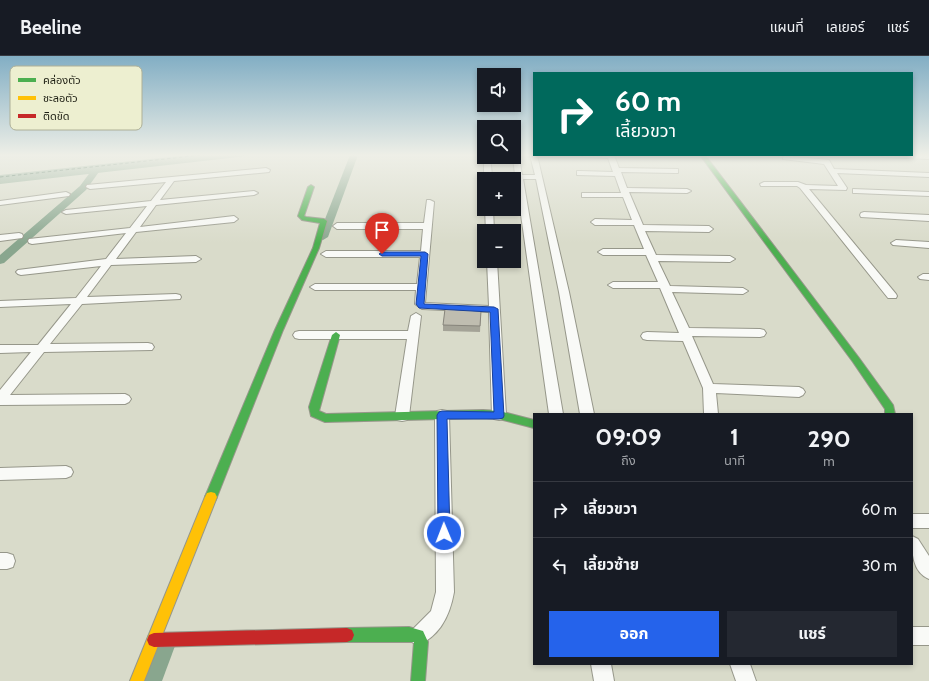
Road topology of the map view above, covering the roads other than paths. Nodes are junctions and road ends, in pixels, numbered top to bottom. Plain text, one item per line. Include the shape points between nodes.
1 (122, 184) edge
2 (167, 184) edge
3 (521, 184) edge
4 (541, 184) edge
5 (622, 184) edge
6 (724, 184) edge
7 (798, 184) edge
8 (841, 184) edge
9 (90, 187) dead end
10 (311, 187) dead end
11 (804, 187) junction
12 (687, 191) dead end
13 (856, 191) dead end
14 (254, 193) dead end
15 (625, 193) junction
16 (66, 194) dead end
17 (929, 194) edge
18 (585, 195) dead end
19 (430, 202) dead end
20 (0, 203) edge
21 (152, 204) junction
22 (66, 212) dead end
23 (864, 215) dead end
24 (929, 218) edge
25 (234, 219) dead end
26 (595, 222) dead end
27 (638, 225) junction
28 (337, 226) dead end
29 (428, 226) junction
30 (709, 229) dead end
31 (132, 230) junction
32 (19, 236) dead end
33 (0, 238) edge
34 (32, 240) dead end
35 (896, 243) dead end
36 (929, 245) edge
37 (603, 252) dead end
38 (326, 254) dead end
39 (425, 254) junction
40 (651, 255) junction
41 (196, 259) dead end
42 (730, 259) dead end
43 (108, 262) junction
44 (492, 268) edge
45 (21, 272) dead end
46 (613, 285) dead end
47 (421, 286) junction
48 (315, 287) dead end
49 (665, 287) junction
50 (743, 290) dead end
51 (892, 296) dead end
52 (176, 297) dead end
53 (78, 301) junction
54 (0, 304) edge
55 (494, 309) junction
56 (416, 316) dead end
57 (760, 333) dead end
58 (299, 334) dead end
59 (336, 335) junction
60 (413, 335) junction
61 (685, 335) junction
62 (648, 336) dead end
63 (148, 347) dead end
64 (40, 349) junction
65 (0, 350) edge
66 (709, 388) junction
67 (799, 392) dead end
68 (125, 399) dead end
69 (0, 400) edge
70 (556, 413) edge
71 (588, 413) edge
72 (711, 413) edge
73 (890, 413) edge
74 (442, 415) junction
75 (402, 416) junction
76 (499, 416) junction
77 (533, 424) edge
78 (66, 472) dead end
79 (0, 474) edge
80 (913, 521) edge
81 (929, 521) edge
82 (913, 546) edge
83 (929, 571) edge
84 (418, 636) junction
85 (913, 636) edge
86 (929, 636) edge
87 (154, 640) junction
88 (600, 665) edge
89 (740, 665) edge
90 (137, 681) edge
91 (418, 681) edge
92 (604, 681) edge
93 (746, 681) edge

1 - 9 street
2 - 21 street
3 - 70 street
4 - 71 street
5 - 15 street
6 - 73 street via 856,360 890,408
7 - 11 street
8 - 11 street via 843,188
10 - 87 street via 301,216 304,219 324,221 324,226 279,330
11 - 51 street
12 - 15 street
13 - 17 street
14 - 21 street
15 - 18 street
15 - 27 street
16 - 20 street
19 - 29 street
21 - 22 street
21 - 31 street
23 - 24 street
25 - 31 street
26 - 27 street
27 - 30 street
27 - 40 street
28 - 29 street
29 - 39 street
31 - 34 street
31 - 43 street
32 - 33 street
35 - 36 street
37 - 40 street
38 - 39 street
39 - 47 street
40 - 42 street
40 - 49 street
41 - 43 street
43 - 45 street
43 - 53 street
44 - 55 street
46 - 49 street
47 - 48 street
47 - 55 street via 422,306
49 - 50 street
49 - 61 street
52 - 53 street
53 - 54 street
53 - 64 street
55 - 76 street
56 - 60 street
57 - 61 street
58 - 59 street
59 - 60 street
59 - 75 street via 314,413 325,418
60 - 75 street
61 - 62 street
61 - 66 street
63 - 64 street
64 - 65 street
64 - 69 street
66 - 67 street
66 - 72 street
68 - 69 street
74 - 75 street
74 - 76 street
74 - 84 street via 445,592 439,618
76 - 77 street
78 - 79 street
80 - 81 street
82 - 83 street
84 - 87 street via 409,634
84 - 91 street via 421,642
85 - 86 street
87 - 90 street
88 - 92 street
89 - 93 street

